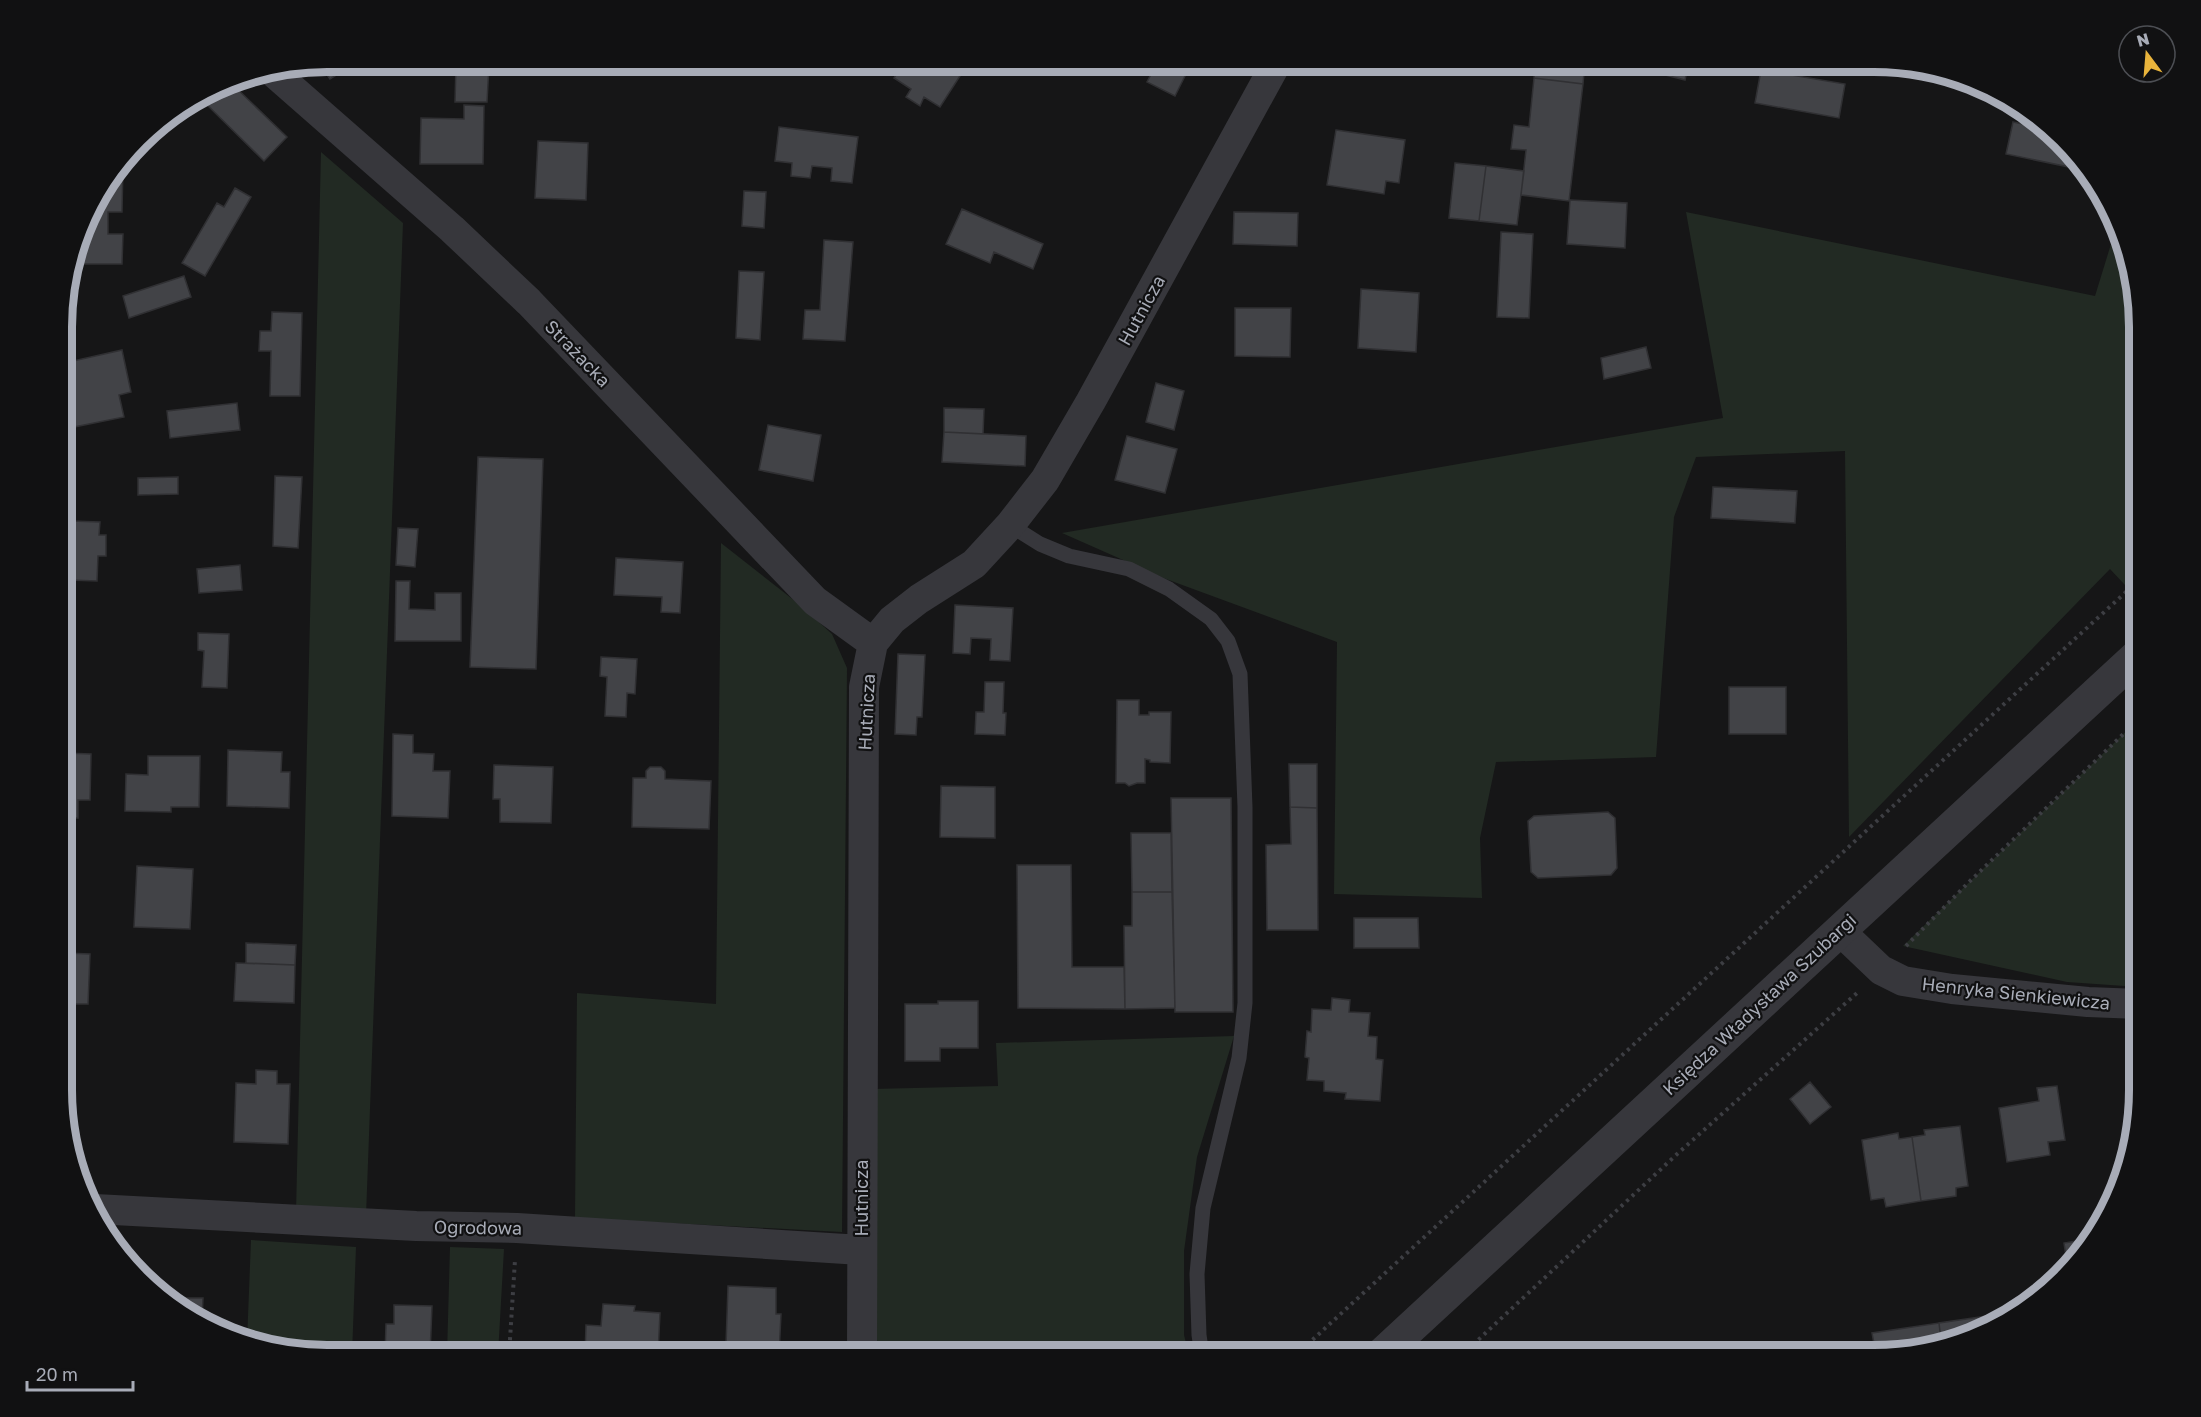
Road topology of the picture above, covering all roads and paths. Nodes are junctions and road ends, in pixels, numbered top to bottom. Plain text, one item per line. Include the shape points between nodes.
1 (1272, 72) edge
2 (278, 77) edge
3 (1011, 525) junction
4 (2129, 589) edge
5 (873, 643) junction
6 (2129, 663) edge
7 (2129, 729) edge
8 (1839, 930) junction
9 (1881, 970) junction
10 (2129, 1004) edge
11 (101, 1209) edge
12 (517, 1228) junction
13 (861, 1250) junction
14 (510, 1345) edge
15 (862, 1345) edge
16 (1200, 1345) edge
17 (1307, 1345) edge
18 (1393, 1345) edge
19 (1473, 1345) edge

1 - 3 street, Hutnicza via 1091,401 1045,480
2 - 5 street, Strażacka via 486,261 815,601
3 - 5 street, Hutnicza via 974,564 892,620
3 - 16 lane via 1040,544 1069,556 1129,569 1169,589 1211,619 1228,642 1240,674 1245,1003 1239,1058 1203,1208 1197,1274
4 - 17 path
5 - 13 street, Hutnicza via 864,687
6 - 8 street, Księdza Władysława Szubargi
7 - 9 path
8 - 9 street, Henryka Sienkiewicza
8 - 18 street, Księdza Władysława Szubargi
9 - 10 street, Henryka Sienkiewicza via 1903,981 1952,989
9 - 19 path
11 - 12 street, Ogrodowa
12 - 13 street, Ogrodowa
12 - 14 path
13 - 15 street, Hutnicza

